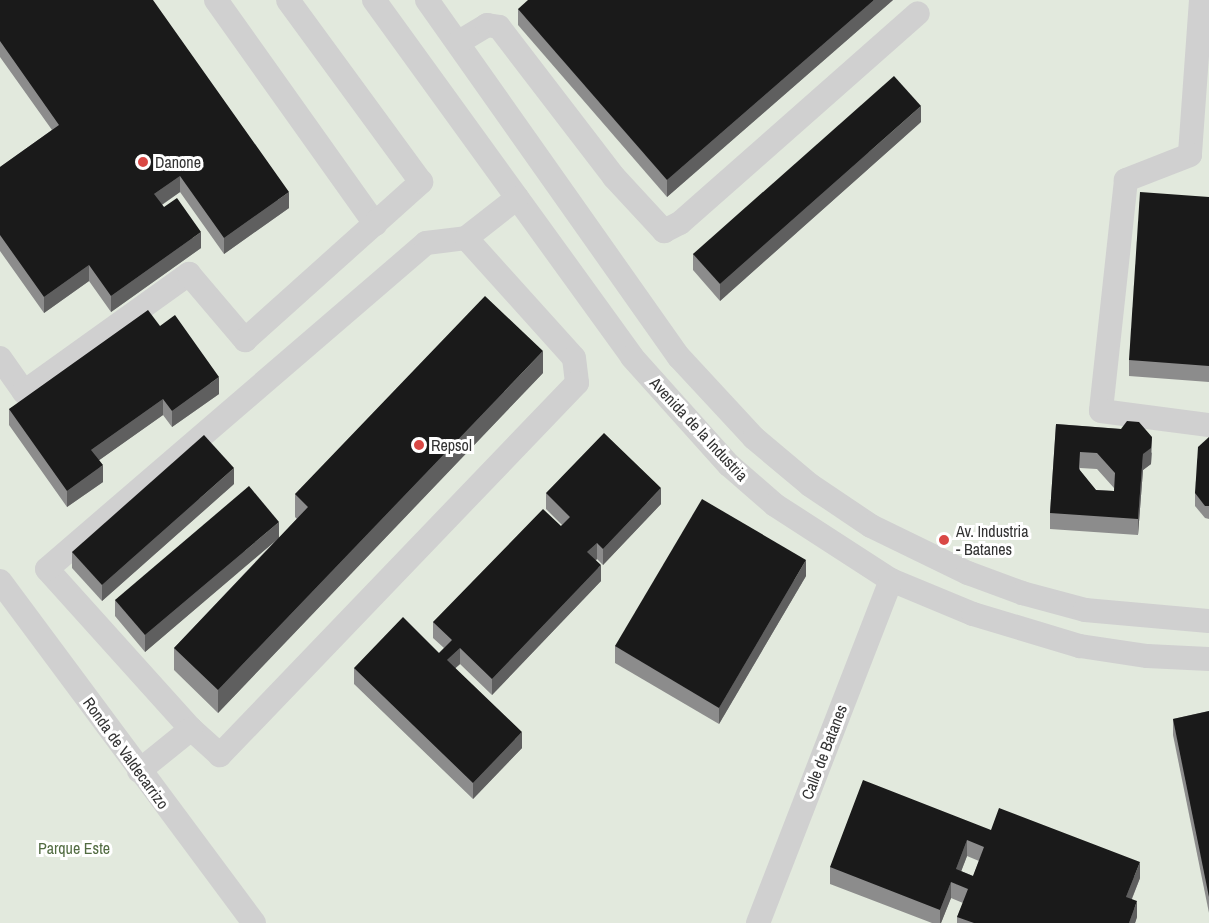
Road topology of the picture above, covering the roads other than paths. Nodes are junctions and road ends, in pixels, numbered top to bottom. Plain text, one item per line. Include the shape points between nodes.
1 (216, 0) edge
2 (288, 0) edge
3 (374, 0) edge
4 (427, 0) edge
5 (1201, 0) edge
6 (918, 13) dead end
7 (459, 42) junction
8 (517, 198) junction
9 (375, 224) junction
10 (466, 238) junction
11 (0, 358) edge
12 (1209, 425) edge
13 (891, 580) junction
14 (0, 581) edge
15 (1209, 621) edge
16 (1209, 659) edge
17 (191, 729) junction
18 (139, 771) junction
19 (254, 923) edge
20 (758, 923) edge

1 - 9 street
2 - 9 street via 421,182
3 - 8 street, Avenida de la Industria
4 - 7 street, Avenida de la Industria
5 - 12 street via 1190,155 1126,180 1101,411
6 - 7 street via 680,223 664,231 601,162 499,27 486,24
7 - 15 street, Avenida de la Industria via 679,357 754,438 810,485 871,526 968,573 1022,593 1085,610
8 - 10 street
8 - 13 street, Avenida de la Industria via 632,357 729,465 775,505
9 - 11 street via 245,340 189,274 24,392
10 - 17 street via 574,358 577,383 220,755
10 - 17 street via 426,243 47,568
13 - 16 street, Avenida de la Industria via 973,614 1080,646 1147,656
13 - 20 street, Calle de Batanes
14 - 18 street, Ronda de Valdecarrizo
17 - 18 street
18 - 19 street, Ronda de Valdecarrizo

